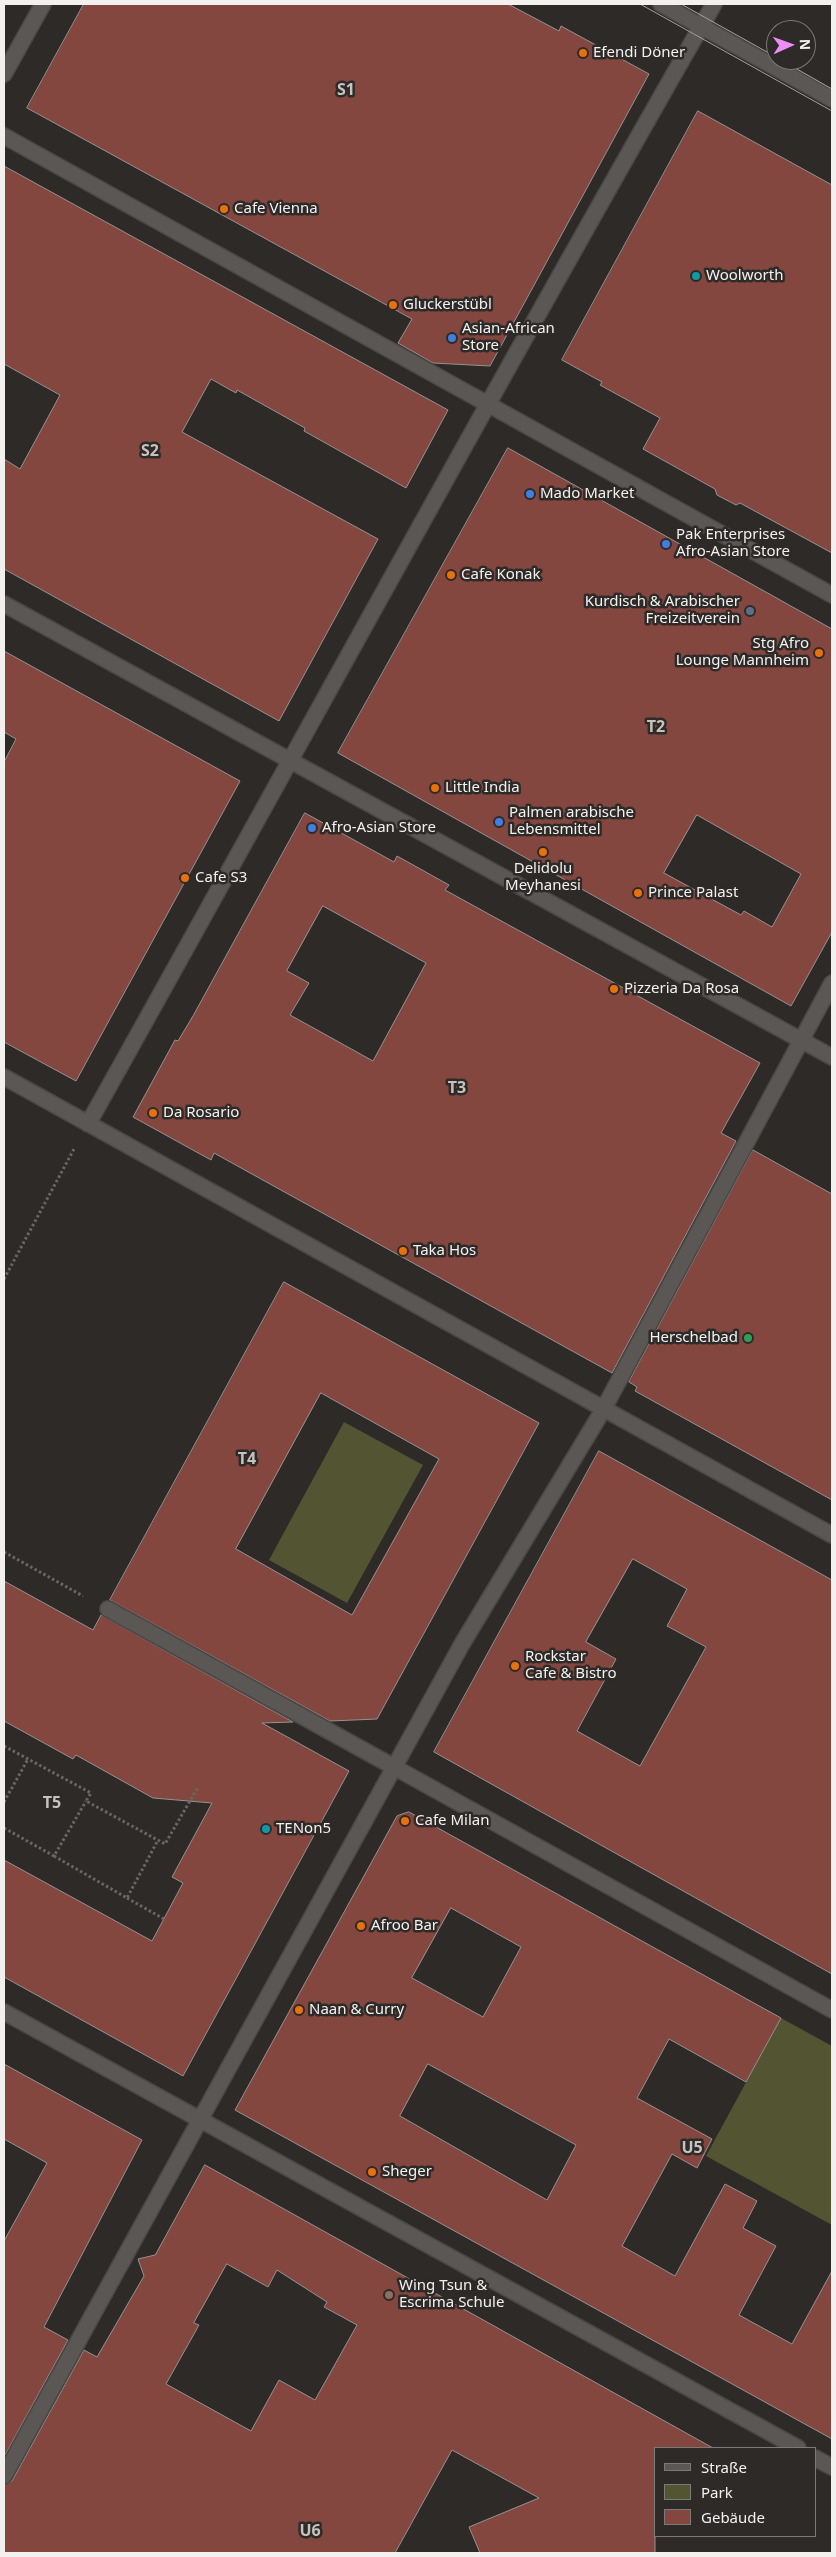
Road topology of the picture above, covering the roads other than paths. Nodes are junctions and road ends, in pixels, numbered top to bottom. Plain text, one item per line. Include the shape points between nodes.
1 (43, 4) edge
2 (661, 4) edge
3 (714, 4) edge
4 (702, 26) junction
5 (4, 74) edge
6 (832, 99) edge
7 (4, 136) edge
8 (488, 405) junction
9 (832, 595) edge
10 (4, 604) edge
11 (292, 761) junction
12 (832, 983) edge
13 (800, 1039) junction
14 (832, 1057) edge
15 (4, 1078) edge
16 (88, 1124) junction
17 (603, 1410) junction
18 (832, 1535) edge
19 (108, 1610) road end
20 (394, 1767) junction
21 (832, 2010) edge
22 (4, 2012) edge
23 (199, 2118) junction
24 (796, 2447) edge
25 (816, 2459) edge
26 (832, 2467) edge
27 (4, 2476) edge

1 - 5 street
2 - 4 street
3 - 4 street
4 - 6 street
4 - 8 street
7 - 8 street
8 - 9 street
8 - 11 street
10 - 11 street
11 - 13 street
11 - 16 street
12 - 13 street
13 - 14 street
13 - 17 street
15 - 16 street
16 - 17 street
17 - 18 street
17 - 20 street via 462,1644
19 - 20 street
20 - 21 street
20 - 23 street
22 - 23 street
23 - 24 street
23 - 27 street
25 - 26 street

